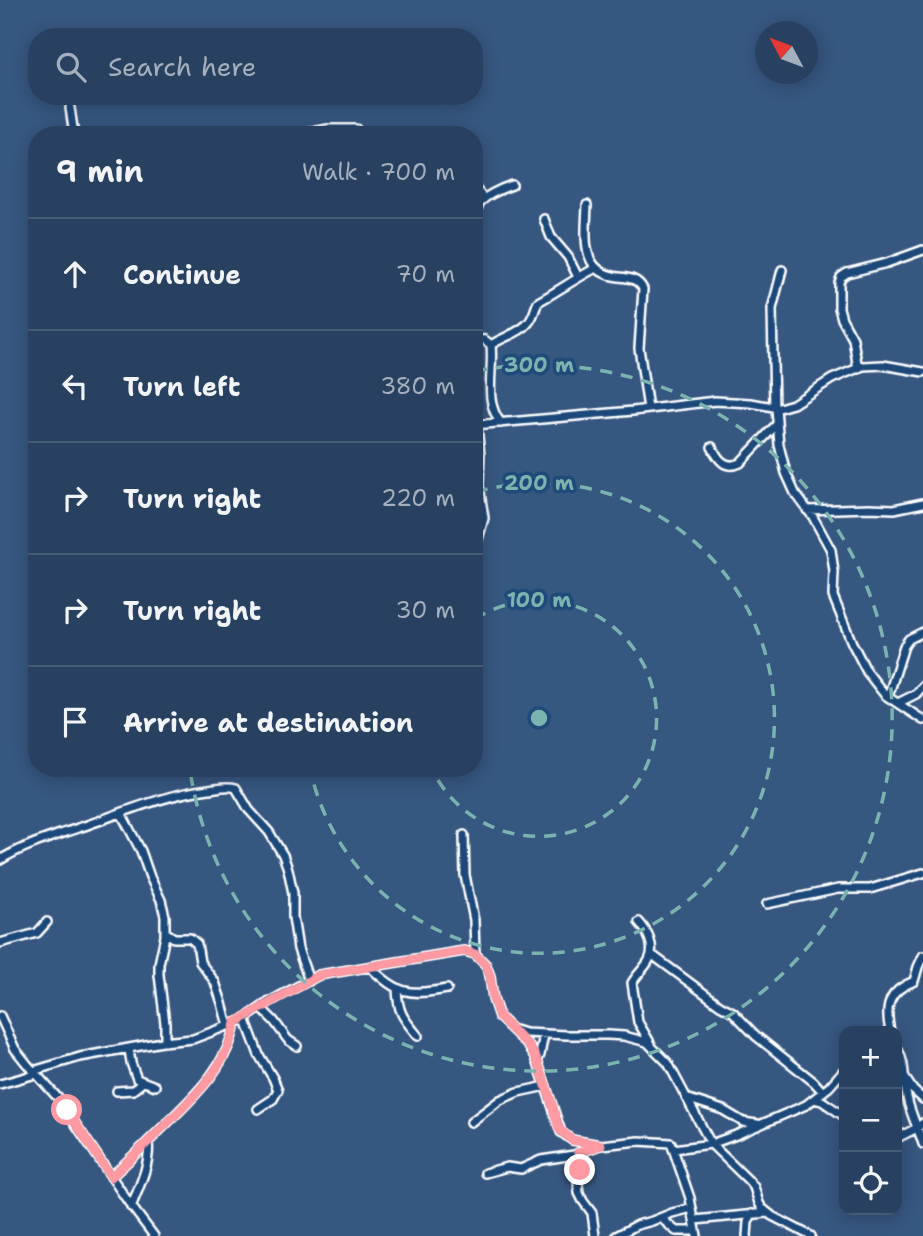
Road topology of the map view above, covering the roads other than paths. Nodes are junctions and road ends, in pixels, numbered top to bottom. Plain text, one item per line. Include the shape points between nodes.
1 (70, 108) dead end
2 (73, 126) edge
3 (512, 185) dead end
4 (484, 199) edge
5 (587, 205) dead end
6 (544, 219) dead end
7 (923, 250) edge
8 (596, 268) junction
9 (782, 270) dead end
10 (578, 277) junction
11 (483, 340) edge
12 (491, 345) junction
13 (858, 369) junction
14 (923, 372) edge
15 (775, 408) junction
16 (648, 409) junction
17 (502, 423) junction
18 (778, 423) junction
19 (483, 424) edge
20 (712, 447) dead end
21 (923, 503) edge
22 (807, 510) junction
23 (923, 632) edge
24 (923, 687) edge
25 (888, 697) junction
26 (898, 703) junction
27 (923, 720) edge
28 (121, 813) junction
29 (464, 835) dead end
30 (0, 860) edge
31 (923, 873) edge
32 (767, 904) dead end
33 (47, 922) dead end
34 (639, 922) dead end
35 (165, 932) junction
36 (0, 943) edge
37 (475, 954) junction
38 (651, 954) junction
39 (923, 956) edge
40 (370, 967) junction
41 (309, 981) junction
42 (397, 989) junction
43 (447, 989) dead end
44 (261, 1008) junction
45 (0, 1016) edge
46 (245, 1018) junction
47 (231, 1024) junction
48 (889, 1026) edge
49 (512, 1029) junction
50 (544, 1034) junction
51 (418, 1036) dead end
52 (165, 1042) junction
53 (297, 1046) dead end
54 (653, 1048) junction
55 (129, 1049) junction
56 (902, 1060) edge
57 (537, 1061) junction
58 (35, 1072) junction
59 (839, 1075) edge
60 (905, 1078) junction
61 (143, 1082) junction
62 (0, 1084) edge
63 (155, 1086) dead end
64 (546, 1086) junction
65 (117, 1091) dead end
66 (823, 1092) junction
67 (686, 1098) junction
68 (814, 1099) junction
69 (923, 1099) edge
70 (258, 1109) dead end
71 (839, 1113) edge
72 (471, 1122) dead end
73 (760, 1124) junction
74 (920, 1126) edge
75 (902, 1135) edge
76 (148, 1142) junction
77 (711, 1144) junction
78 (923, 1144) edge
79 (601, 1145) junction
80 (674, 1149) junction
81 (578, 1153) junction
82 (485, 1173) dead end
83 (111, 1177) junction
84 (131, 1207) junction
85 (692, 1208) junction
86 (752, 1213) junction
87 (767, 1213) junction
88 (661, 1219) junction
89 (695, 1220) junction
90 (697, 1233) edge
91 (154, 1236) edge
92 (595, 1236) edge
93 (615, 1236) edge
94 (747, 1236) edge
95 (811, 1236) edge

1 - 2 street
3 - 4 street
5 - 8 street via 589,257
6 - 10 street
7 - 13 street via 841,277 839,309 853,339
8 - 10 street
8 - 16 street via 610,276 632,278 643,289 639,348
9 - 15 street via 772,309
10 - 12 street via 538,302 524,328
11 - 12 street
12 - 17 street via 491,396
13 - 14 street via 876,365
13 - 15 street via 832,379 793,404
15 - 16 street via 725,401
15 - 18 street
16 - 17 street
17 - 19 street
18 - 20 street via 734,466 724,464
18 - 22 street via 786,473
21 - 22 street via 894,509
22 - 25 street via 831,550 837,610 866,670
23 - 25 street via 904,646
24 - 26 street
25 - 26 street
26 - 27 street
28 - 30 street via 39,841
28 - 35 street via 161,901
28 - 41 street via 177,795 236,788 269,832 288,869 298,949
29 - 37 street
31 - 32 street via 870,889 838,889
33 - 36 street via 37,933
34 - 38 street via 650,939
35 - 47 street via 197,944 200,962 215,982
35 - 52 street via 159,964
37 - 40 street via 464,951
37 - 49 street via 486,965 499,1017
38 - 54 street via 632,984 640,1029
38 - 66 street via 733,1012
39 - 48 street via 914,981 889,1000
40 - 41 street via 319,975
40 - 42 street
41 - 44 street
42 - 43 street via 410,993
42 - 51 street via 400,1011
44 - 46 street
44 - 53 street
45 - 58 street via 15,1049
46 - 47 street
46 - 70 street via 278,1090
47 - 52 street via 193,1039
47 - 76 street via 227,1049 208,1082
49 - 50 street
49 - 57 street
50 - 54 street via 624,1037
50 - 57 street
52 - 55 street
54 - 67 street via 668,1063
55 - 58 street via 80,1057
55 - 61 street via 135,1076
56 - 60 street
57 - 64 street
58 - 62 street
58 - 83 street
59 - 66 street
60 - 69 street
60 - 74 street via 908,1102
61 - 63 street
61 - 65 street via 133,1090
64 - 72 street via 500,1100
64 - 79 street via 561,1132 572,1140
66 - 68 street
67 - 73 street via 743,1122
67 - 77 street
68 - 71 street
68 - 73 street
73 - 77 street
74 - 75 street
74 - 78 street
76 - 83 street
76 - 84 street via 148,1160
77 - 80 street
77 - 87 street via 754,1187
79 - 80 street via 670,1142
79 - 81 street
80 - 85 street
81 - 82 street via 521,1169 507,1167
81 - 92 street via 579,1193 592,1213
83 - 84 street
84 - 91 street
85 - 88 street
85 - 89 street
86 - 87 street
86 - 89 street
86 - 94 street
87 - 95 street
88 - 90 street via 676,1231
88 - 93 street
89 - 90 street

